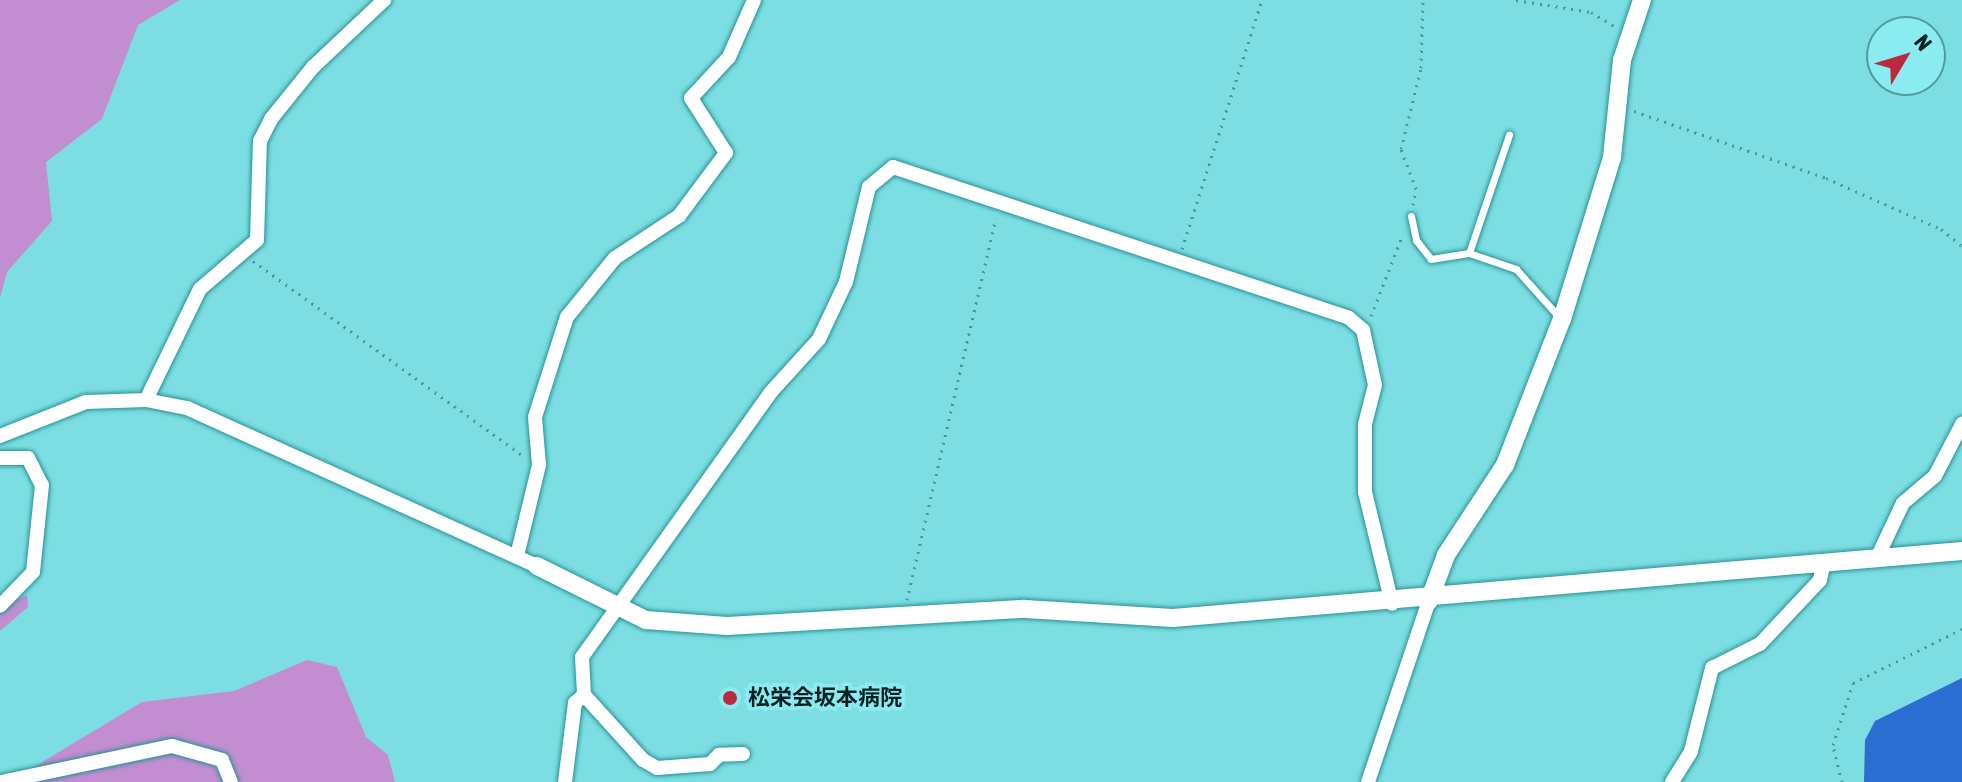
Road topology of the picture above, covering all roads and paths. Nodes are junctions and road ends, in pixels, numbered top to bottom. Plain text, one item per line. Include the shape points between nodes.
1 (384, 0) edge
2 (754, 0) edge
3 (1262, 0) edge
4 (1423, 0) edge
5 (1516, 0) edge
6 (1642, 0) edge
7 (1629, 35) junction
8 (1618, 109) junction
9 (1509, 135) dead end
10 (1000, 202) junction
11 (1411, 216) junction
12 (1962, 246) edge
13 (1469, 253) junction
14 (246, 256) junction
15 (1178, 260) junction
16 (1562, 319) junction
17 (1363, 330) junction
18 (146, 400) junction
19 (1962, 424) edge
20 (0, 436) edge
21 (0, 458) edge
22 (539, 465) junction
23 (1962, 551) edge
24 (517, 556) junction
25 (1877, 558) junction
26 (537, 566) joint
27 (1823, 566) junction
28 (1429, 601) junction
29 (1392, 604) junction
30 (0, 606) edge
31 (617, 606) junction
32 (908, 615) junction
33 (1962, 629) edge
34 (584, 695) junction
35 (743, 754) dead end
36 (1, 782) edge
37 (231, 782) edge
38 (565, 782) edge
39 (1368, 782) edge
40 (1672, 782) edge
41 (1842, 782) edge

1 - 14 street via 313,67 271,119 258,164 262,223
2 - 22 street via 729,57 691,98 726,153 679,216 615,258 567,317 535,417
3 - 15 path
4 - 11 path via 1421,68 1401,140 1416,189
5 - 7 path via 1591,12
6 - 7 street
7 - 8 street
8 - 12 path via 1826,178 1941,229
8 - 16 street via 1612,157
9 - 13 lane
10 - 15 street
10 - 31 street via 893,167 880,173 819,339 771,392
10 - 32 path
11 - 13 lane via 1416,240 1431,259
11 - 17 path
13 - 16 lane via 1523,273 1542,305
14 - 18 street via 200,289
14 - 22 path
15 - 17 street via 1349,318
16 - 28 street via 1505,465 1446,555
17 - 29 street via 1375,385 1365,424 1365,492
18 - 20 street via 86,402
18 - 24 street via 212,417
19 - 25 street via 1935,476 1903,503
21 - 30 street via 28,458 42,485 33,572
22 - 24 street
23 - 25 street
24 - 26 street
25 - 27 street
26 - 31 street
27 - 28 street
27 - 40 street via 1820,580 1760,644 1712,668 1697,735
28 - 29 street
28 - 39 street
29 - 32 street via 1173,618 1025,609
31 - 32 street via 681,626
31 - 34 street via 582,657
33 - 41 path via 1853,683 1833,745
34 - 35 street via 657,768
34 - 38 street via 575,703
36 - 37 street via 172,746 222,760

